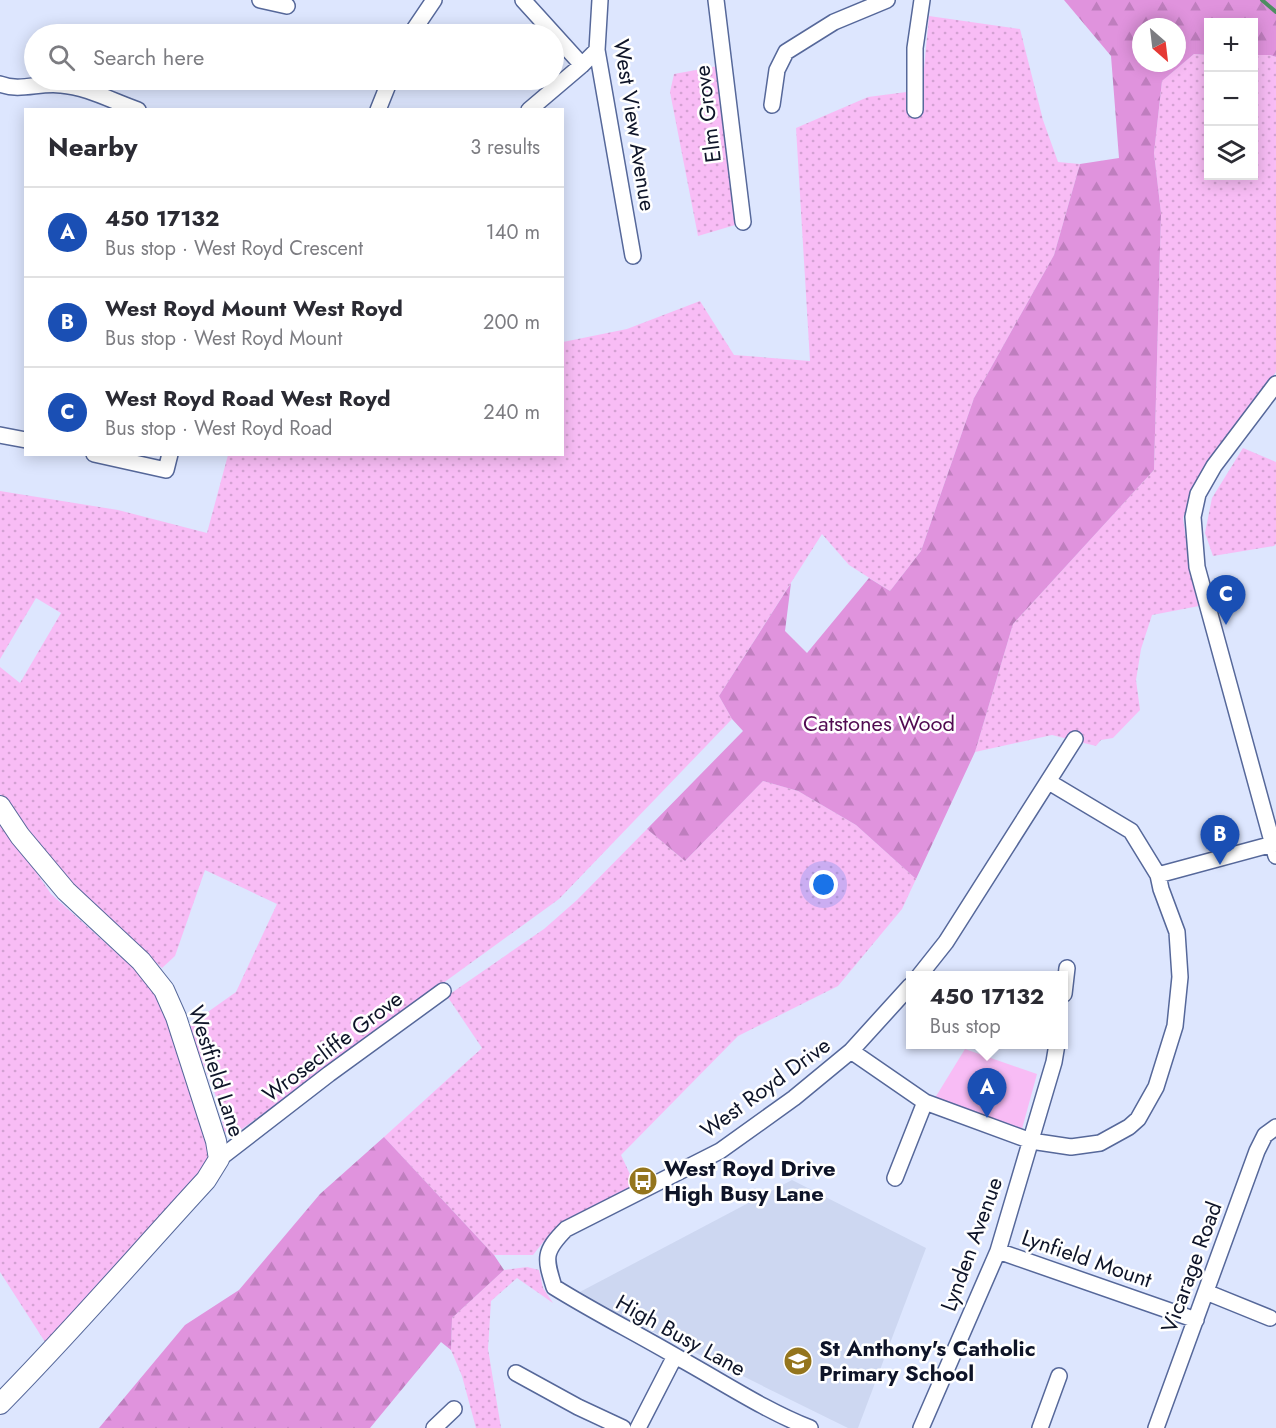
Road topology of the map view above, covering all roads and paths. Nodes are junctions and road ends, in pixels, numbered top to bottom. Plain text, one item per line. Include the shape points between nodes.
1 (260, 0) edge
2 (434, 0) edge
3 (523, 0) edge
4 (600, 0) edge
5 (716, 0) edge
6 (887, 0) edge
7 (922, 0) edge
8 (287, 6) dead end
9 (418, 24) edge
10 (545, 24) edge
11 (564, 45) edge
12 (597, 50) junction
13 (582, 65) junction
14 (564, 80) edge
15 (0, 84) edge
16 (24, 88) edge
17 (83, 90) edge
18 (386, 90) edge
19 (553, 90) edge
20 (772, 105) dead end
21 (120, 107) edge
22 (379, 108) edge
23 (531, 108) edge
24 (915, 110) dead end
25 (742, 222) dead end
26 (633, 255) dead end
27 (1276, 384) edge
28 (0, 435) edge
29 (24, 440) edge
30 (112, 456) edge
31 (168, 462) edge
32 (1075, 739) dead end
33 (1049, 783) junction
34 (0, 806) edge
35 (1274, 850) edge
36 (1158, 875) junction
37 (1067, 968) dead end
38 (922, 971) edge
39 (1067, 971) edge
40 (906, 990) edge
41 (443, 991) dead end
42 (1056, 1049) edge
43 (851, 1052) junction
44 (925, 1102) junction
45 (1276, 1127) edge
46 (1030, 1141) junction
47 (219, 1159) junction
48 (895, 1178) dead end
49 (998, 1251) junction
50 (547, 1263) joint
51 (1206, 1292) junction
52 (1270, 1318) dead end
53 (1196, 1320) junction
54 (675, 1356) junction
55 (516, 1373) dead end
56 (1059, 1376) dead end
57 (0, 1404) edge
58 (454, 1409) dead end
59 (434, 1428) edge
60 (622, 1428) edge
61 (638, 1428) edge
62 (810, 1428) edge
63 (921, 1428) edge
64 (1040, 1428) edge
65 (1156, 1428) edge

1 - 8 street
2 - 9 street
3 - 10 street
4 - 12 street, West View Avenue
5 - 25 street, Elm Grove
6 - 20 street via 834,22 786,52 777,70
7 - 24 street via 915,48
11 - 13 street
12 - 13 street
12 - 26 street, West View Avenue
13 - 14 street
15 - 16 street
17 - 21 street
18 - 22 street
19 - 23 street
27 - 35 street via 1214,466 1198,494 1193,517 1197,567
28 - 29 street
30 - 31 street
32 - 33 street
33 - 36 street via 1131,831
33 - 38 street via 946,942
34 - 47 street, Westfield Lane via 66,891 141,961 164,990 176,1017
35 - 36 street
36 - 46 street via 1177,932 1180,977 1175,1026 1156,1087 1138,1119 1100,1143 1071,1147
37 - 39 street
40 - 43 street, West Royd Drive
41 - 47 street, Wrosecliffe Grove
42 - 46 street, Lynden Avenue
43 - 44 street
43 - 50 street, West Royd Drive via 720,1151 566,1229 552,1244
44 - 46 street
44 - 48 street
45 - 51 street, Vicarage Road via 1264,1135 1257,1151
46 - 49 street, Lynden Avenue
47 - 57 street, Westfield Lane via 206,1180
49 - 53 street, Lynfield Mount
49 - 63 street, Lynden Avenue
50 - 54 street, High Busy Lane via 554,1287
51 - 52 street
51 - 53 street, Vicarage Road
53 - 65 street, Vicarage Road
54 - 61 street
54 - 62 street, High Busy Lane
55 - 60 street
56 - 64 street
58 - 59 street

